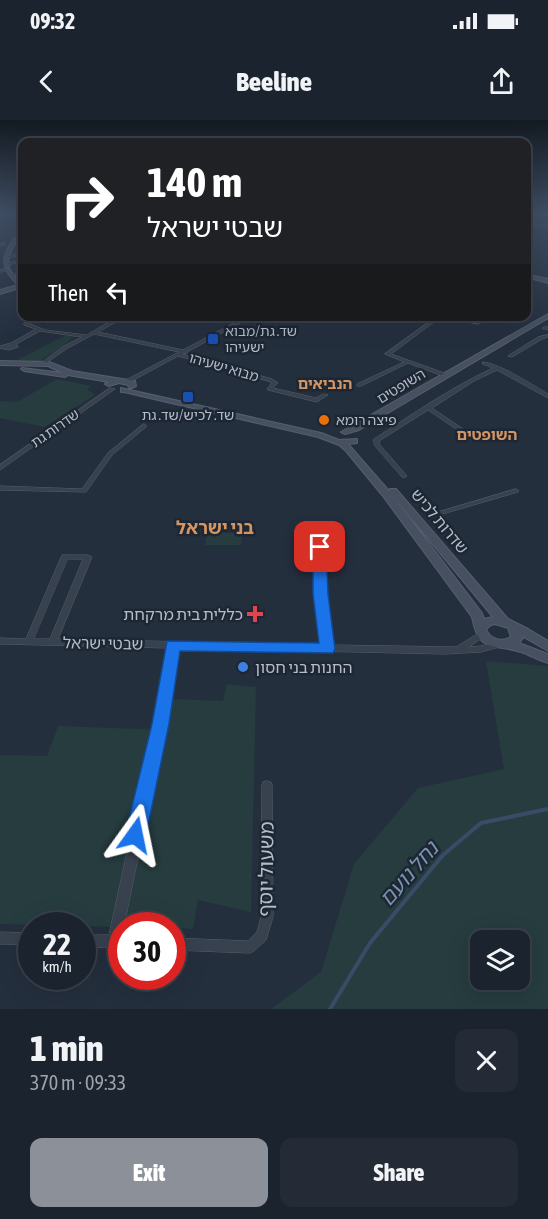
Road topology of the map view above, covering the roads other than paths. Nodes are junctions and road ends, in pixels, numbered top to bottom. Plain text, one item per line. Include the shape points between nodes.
1 (7, 253) edge
2 (18, 255) edge
3 (6, 257) junction
4 (0, 271) edge
5 (531, 276) edge
6 (548, 281) edge
7 (16, 283) edge
8 (0, 293) edge
9 (115, 321) edge
10 (242, 321) edge
11 (433, 321) edge
12 (26, 324) dead end
13 (542, 324) edge
14 (40, 329) junction
15 (93, 333) junction
16 (86, 336) junction
17 (548, 336) edge
18 (13, 344) dead end
19 (182, 353) junction
20 (55, 356) junction
21 (510, 356) dead end
22 (478, 361) junction
23 (407, 362) junction
24 (0, 364) edge
25 (54, 366) junction
26 (39, 368) junction
27 (498, 368) junction
28 (445, 375) junction
29 (112, 385) junction
30 (359, 385) dead end
31 (128, 386) junction
32 (326, 395) dead end
33 (548, 396) edge
34 (427, 407) junction
35 (144, 426) dead end
36 (464, 432) dead end
37 (336, 434) junction
38 (354, 439) junction
39 (342, 444) junction
40 (0, 468) edge
41 (404, 476) dead end
42 (0, 488) edge
43 (516, 491) dead end
44 (437, 514) dead end
45 (320, 547) dead end
46 (508, 624) junction
47 (482, 631) junction
48 (0, 641) edge
49 (28, 641) junction
50 (53, 642) junction
51 (503, 644) junction
52 (173, 645) junction
53 (548, 647) edge
54 (327, 649) junction
55 (458, 650) junction
56 (548, 659) edge
57 (267, 785) dead end
58 (124, 912) edge
59 (0, 938) edge
60 (18, 939) edge
61 (186, 945) edge

1 - 3 main road
2 - 3 street
3 - 7 main road
4 - 7 street
5 - 6 main road
7 - 8 main road
9 - 15 street
10 - 19 street
11 - 23 street via 387,354
12 - 14 street
13 - 22 main road, השופטים
14 - 16 street
14 - 18 street
15 - 16 street
15 - 19 street
16 - 20 street
17 - 21 street
19 - 31 street
19 - 32 street, מבוא ישעיהו via 270,380 274,383 270,389 317,400
20 - 25 street
20 - 26 street
22 - 27 street
22 - 28 main road, השופטים
22 - 38 main road, השופטים
23 - 28 street
23 - 30 street
24 - 26 main road
25 - 26 main road via 51,371
25 - 29 main road
26 - 29 main road
27 - 33 street
27 - 34 street
28 - 37 main road, השופטים via 356,428
29 - 31 main road
29 - 40 street, שדרות גת
31 - 37 main road
34 - 36 street
34 - 41 street via 376,441
35 - 42 street via 110,454 84,491
37 - 38 main road
37 - 39 main road via 332,441
38 - 39 main road, השופטים
38 - 46 main road, שדרות לכיש via 372,467
39 - 47 main road, שדרות לכיש via 386,494 478,616
43 - 44 street
45 - 54 street
46 - 47 main road via 487,621
46 - 51 main road via 517,638
46 - 53 main road, שדרות לכיש
47 - 51 main road via 489,640
47 - 55 street
48 - 49 street, שבטי ישראל
49 - 50 street, שבטי ישראל
49 - 50 street via 65,557 88,557
50 - 52 street, שבטי ישראל
51 - 55 street, שבטי ישראל
51 - 56 main road via 525,648
52 - 54 street, שבטי ישראל
52 - 58 street
54 - 55 street, שבטי ישראל
57 - 61 street, משעול יוסף via 267,917 262,936 250,947
59 - 60 street

